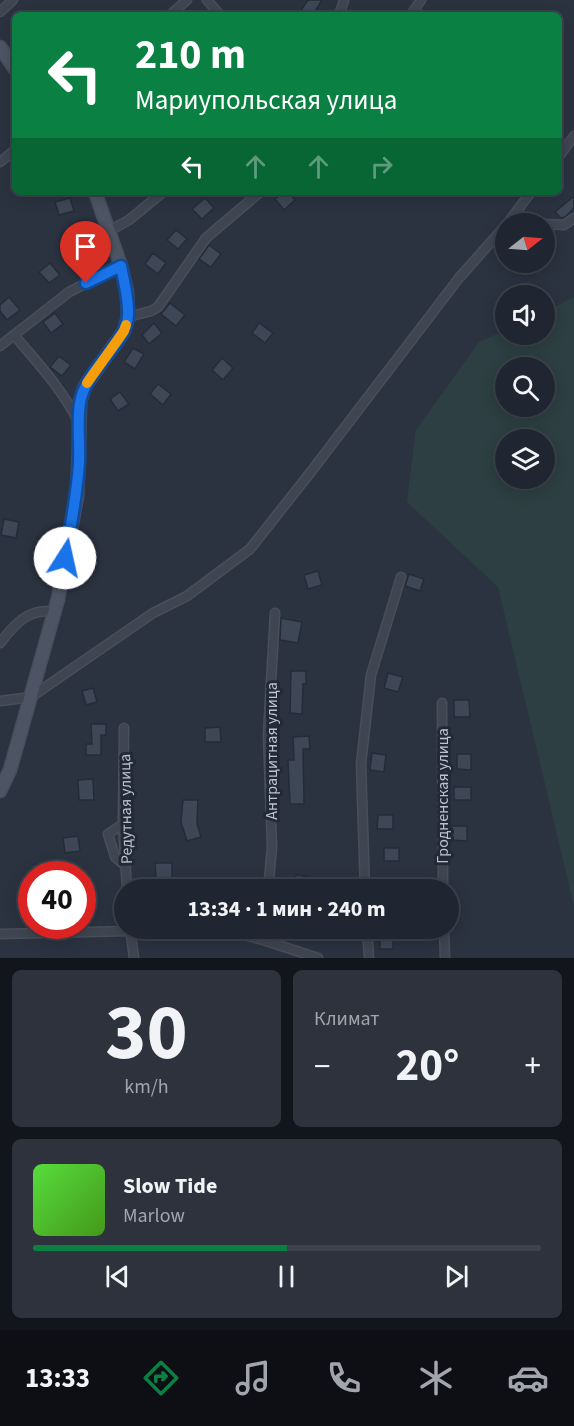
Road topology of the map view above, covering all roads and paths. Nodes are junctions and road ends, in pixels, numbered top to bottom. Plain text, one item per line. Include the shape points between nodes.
1 (13, 0) edge
2 (187, 0) edge
3 (207, 0) edge
4 (0, 12) edge
5 (173, 12) edge
6 (217, 12) edge
7 (0, 47) edge
8 (12, 65) edge
9 (574, 136) edge
10 (12, 152) edge
11 (562, 152) edge
12 (0, 162) edge
13 (97, 195) edge
14 (158, 195) edge
15 (256, 195) edge
16 (529, 195) edge
17 (515, 213) edge
18 (574, 218) edge
19 (555, 225) edge
20 (109, 231) junction
21 (495, 237) edge
22 (121, 266) junction
23 (128, 317) junction
24 (14, 335) junction
25 (0, 346) edge
26 (79, 423) junction
27 (400, 577) dead end
28 (54, 612) junction
29 (275, 613) dead end
30 (0, 643) edge
31 (31, 697) junction
32 (0, 701) edge
33 (442, 703) dead end
34 (124, 728) dead end
35 (0, 791) edge
36 (123, 824) junction
37 (126, 866) junction
38 (127, 879) edge
39 (269, 879) edge
40 (365, 879) edge
41 (443, 879) edge
42 (114, 930) edge
43 (0, 934) edge
44 (131, 939) edge
45 (259, 939) edge
46 (368, 939) edge
47 (444, 939) edge
48 (263, 940) joint
49 (297, 954) edge
50 (134, 958) edge
51 (318, 958) edge
52 (369, 958) edge
53 (445, 958) edge

1 - 4 street
2 - 5 street
3 - 6 street
7 - 8 street
9 - 11 street
10 - 12 street
13 - 20 street
14 - 20 street
15 - 23 street via 206,238 158,307
16 - 17 street
18 - 19 street via 564,225
20 - 22 street
21 - 31 street via 250,549 187,596 153,613
22 - 23 street
22 - 24 street via 69,292
23 - 26 street via 124,331 85,386
24 - 25 street
24 - 26 street via 71,407
26 - 28 street via 76,496
27 - 40 street via 371,675 362,764
28 - 30 street via 26,615
28 - 31 street
29 - 39 street, Антрацитная улица via 268,734 272,847
31 - 32 street
31 - 35 street
33 - 41 street, Гродненская улица
34 - 36 street, Редутная улица
36 - 37 street, Редутная улица
36 - 37 street via 108,834 115,857
37 - 38 street, Редутная улица
42 - 43 street
44 - 50 street
45 - 48 street
46 - 52 street
47 - 53 street
48 - 49 street
49 - 51 street

